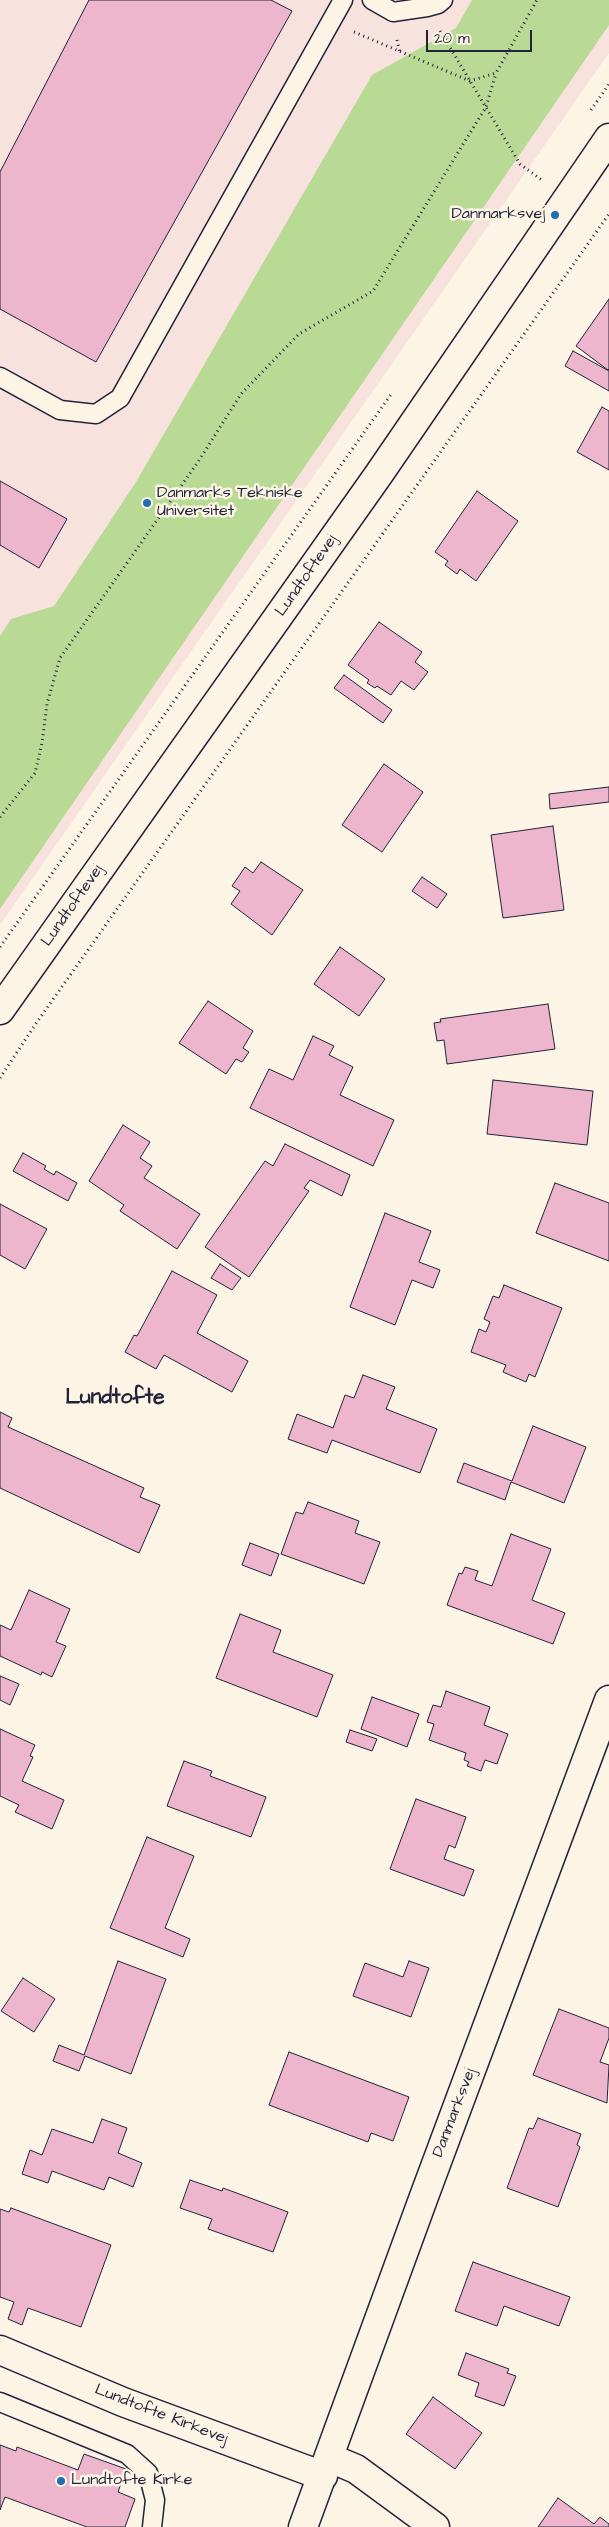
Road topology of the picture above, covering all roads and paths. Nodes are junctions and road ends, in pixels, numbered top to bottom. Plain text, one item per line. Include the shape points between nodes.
1 (343, 0) edge
2 (372, 0) edge
3 (443, 0) edge
4 (537, 0) edge
5 (427, 7) junction
6 (331, 21) junction
7 (496, 73) junction
8 (470, 81) junction
9 (609, 84) edge
10 (604, 91) junction
11 (609, 95) edge
12 (486, 107) junction
13 (587, 115) dead end
14 (609, 138) edge
15 (548, 172) dead end
16 (542, 180) junction
17 (537, 189) dead end
18 (568, 198) junction
19 (609, 214) edge
20 (0, 377) edge
21 (392, 393) dead end
22 (0, 817) edge
23 (0, 947) edge
24 (0, 1010) edge
25 (0, 1078) edge
26 (609, 1700) edge
27 (0, 2350) edge
28 (0, 2402) edge
29 (327, 2467) junction
30 (153, 2527) edge
31 (303, 2527) edge
32 (435, 2527) edge

1 - 6 lane
2 - 5 lane via 393,12
3 - 5 lane
4 - 7 path
5 - 8 path
6 - 8 path
6 - 20 lane via 120,398 96,414 60,410
7 - 8 path
7 - 12 path
8 - 12 path
9 - 10 path
10 - 11 path
10 - 13 path
12 - 16 path via 520,164
12 - 22 path via 374,291 299,334 241,394 198,462 99,600 60,658 47,704 35,773
14 - 18 street, Lundtoftevej
15 - 16 path
16 - 17 path
16 - 18 path
18 - 24 street, Lundtoftevej via 379,474
19 - 25 path
21 - 23 path
26 - 29 street, Danmarksvej via 426,2190
27 - 29 street, Lundtofte Kirkevej via 114,2398
28 - 30 lane via 127,2454 148,2473 155,2500
29 - 31 street, Danmarksvej
29 - 32 street, Lundtofte Kirkevej via 356,2469

